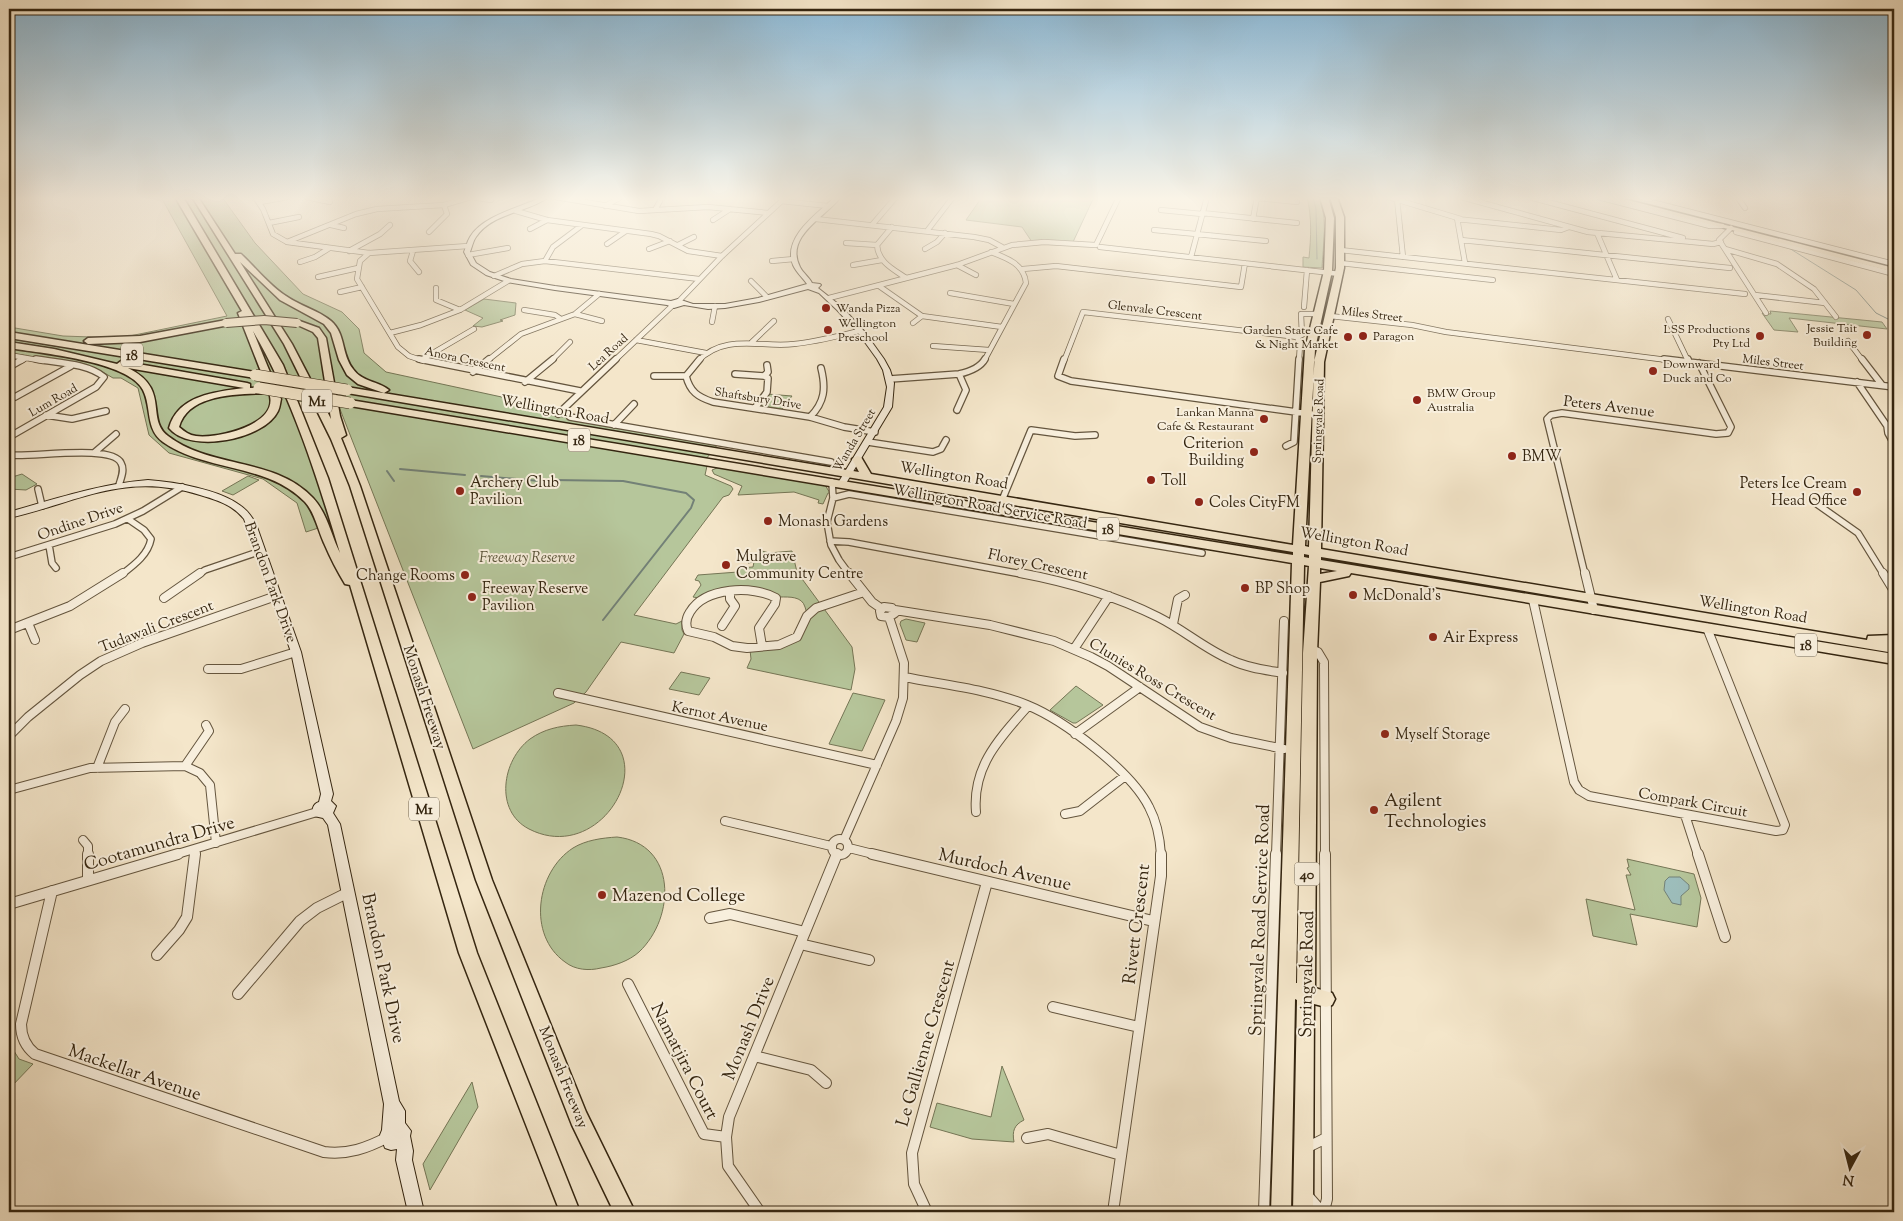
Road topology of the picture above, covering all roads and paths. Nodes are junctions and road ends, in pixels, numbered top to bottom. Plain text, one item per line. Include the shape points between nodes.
1 (213, 254) edge
2 (231, 254) edge
3 (236, 254) edge
4 (320, 254) edge
5 (368, 254) edge
6 (412, 254) edge
7 (474, 254) edge
8 (549, 254) edge
9 (708, 254) edge
10 (794, 254) edge
11 (877, 254) edge
12 (986, 254) edge
13 (996, 254) edge
14 (1162, 254) edge
15 (1191, 254) edge
16 (1329, 254) edge
17 (1340, 254) edge
18 (1376, 254) edge
19 (1403, 254) edge
20 (1463, 254) edge
21 (1589, 254) edge
22 (1728, 254) edge
23 (1742, 254) edge
24 (1837, 254) edge
25 (468, 255) joint
26 (722, 256) joint
27 (1607, 256) junction
28 (1190, 257) junction
29 (1403, 257) junction
30 (794, 259) junction
31 (545, 260) junction
32 (882, 260) junction
33 (772, 261) dead end
34 (300, 262) dead end
35 (1245, 263) junction
36 (1340, 263) junction
37 (1465, 263) junction
38 (957, 265) junction
39 (853, 266) dead end
40 (358, 268) junction
41 (1730, 268) dead end
42 (1023, 269) junction
43 (1894, 269) edge
44 (1308, 270) junction
45 (419, 272) dead end
46 (1328, 273) junction
47 (1340, 274) junction
48 (976, 275) dead end
49 (494, 276) junction
50 (318, 277) dead end
51 (906, 278) junction
52 (699, 279) junction
53 (1492, 280) dead end
54 (1617, 280) junction
55 (508, 281) junction
56 (751, 281) dead end
57 (811, 286) junction
58 (879, 286) junction
59 (233, 287) junction
60 (362, 287) junction
61 (436, 288) dead end
62 (340, 292) dead end
63 (950, 293) dead end
64 (599, 294) junction
65 (1745, 294) dead end
66 (1755, 295) junction
67 (767, 297) junction
68 (830, 299) junction
69 (1825, 303) junction
70 (675, 304) junction
71 (1014, 304) junction
72 (715, 306) junction
73 (1304, 307) dead end
74 (460, 310) junction
75 (524, 310) dead end
76 (1317, 313) junction
77 (1766, 313) dead end
78 (575, 314) junction
79 (922, 316) junction
80 (1301, 316) junction
81 (1329, 317) junction
82 (1836, 317) dead end
83 (1668, 318) dead end
84 (561, 319) junction
85 (602, 321) dead end
86 (774, 321) dead end
87 (712, 322) dead end
88 (912, 323) dead end
89 (1002, 327) junction
90 (474, 330) dead end
91 (859, 331) junction
92 (390, 333) junction
93 (9, 334) edge
94 (1297, 337) junction
95 (636, 340) junction
96 (1848, 341) dead end
97 (570, 342) dead end
98 (752, 342) junction
99 (9, 345) edge
100 (934, 346) dead end
101 (989, 350) junction
102 (54, 352) junction
103 (706, 353) junction
104 (9, 355) edge
105 (26, 358) junction
106 (421, 360) junction
107 (1689, 362) junction
108 (774, 364) dead end
109 (1699, 364) junction
110 (71, 366) junction
111 (9, 367) edge
112 (821, 368) dead end
113 (473, 372) junction
114 (734, 373) dead end
115 (958, 374) junction
116 (654, 376) dead end
117 (686, 376) junction
118 (764, 376) junction
119 (1060, 378) junction
120 (890, 379) junction
121 (525, 382) junction
122 (1052, 382) dead end
123 (1857, 382) junction
124 (1882, 385) junction
125 (1894, 387) edge
126 (260, 389) junction
127 (580, 392) junction
128 (14, 397) dead end
129 (634, 404) dead end
130 (755, 408) junction
131 (958, 410) dead end
132 (106, 411) dead end
133 (1307, 413) junction
134 (490, 414) junction
135 (558, 414) dead end
136 (46, 415) junction
137 (570, 417) dead end
138 (810, 417) junction
139 (614, 425) junction
140 (874, 432) junction
141 (116, 434) dead end
142 (1095, 435) dead end
143 (9, 437) edge
144 (946, 440) dead end
145 (868, 442) junction
146 (1553, 444) junction
147 (1894, 444) edge
148 (1561, 445) dead end
149 (1286, 446) dead end
150 (708, 451) junction
151 (95, 452) junction
152 (9, 455) edge
153 (858, 459) junction
154 (700, 460) junction
155 (831, 462) dead end
156 (867, 477) junction
157 (841, 480) junction
158 (119, 485) junction
159 (356, 486) junction
160 (182, 487) junction
161 (38, 489) dead end
162 (833, 498) junction
163 (907, 499) junction
164 (1814, 502) dead end
165 (1001, 505) junction
166 (42, 506) junction
167 (9, 515) edge
168 (128, 519) junction
169 (1316, 531) junction
170 (830, 541) junction
171 (1299, 542) junction
172 (49, 545) junction
173 (261, 551) junction
174 (1314, 551) junction
175 (1202, 553) dead end
176 (1335, 554) junction
177 (9, 557) edge
178 (1279, 558) junction
179 (1298, 561) junction
180 (1314, 564) junction
181 (56, 568) dead end
182 (1358, 571) junction
183 (1314, 579) junction
184 (1297, 580) junction
185 (1894, 591) edge
186 (730, 592) junction
187 (864, 592) junction
188 (1185, 595) dead end
189 (276, 596) junction
190 (1109, 596) junction
191 (164, 598) dead end
192 (1533, 600) junction
193 (1593, 604) junction
194 (361, 606) junction
195 (882, 608) junction
196 (895, 610) junction
197 (889, 617) junction
198 (28, 623) junction
199 (1173, 624) junction
200 (1288, 625) junction
201 (722, 626) dead end
202 (1707, 628) junction
203 (9, 630) edge
204 (1894, 639) edge
205 (35, 640) dead end
206 (1866, 644) junction
207 (762, 646) junction
208 (1296, 646) junction
209 (1074, 648) junction
210 (1310, 648) junction
211 (1894, 648) edge
212 (296, 652) junction
213 (1894, 660) edge
214 (208, 669) dead end
215 (1283, 672) junction
216 (904, 677) junction
217 (1140, 687) junction
218 (558, 693) dead end
219 (1028, 706) junction
220 (125, 709) dead end
221 (206, 725) dead end
222 (1075, 734) junction
223 (9, 736) edge
224 (1294, 751) junction
225 (876, 765) junction
226 (185, 766) junction
227 (97, 768) junction
228 (1125, 776) junction
229 (9, 790) edge
230 (322, 810) junction
231 (976, 812) dead end
232 (1065, 814) dead end
233 (1685, 815) junction
234 (725, 821) dead end
235 (83, 840) dead end
236 (216, 843) junction
237 (846, 844) junction
238 (196, 848) junction
239 (834, 850) junction
240 (88, 880) junction
241 (987, 882) junction
242 (52, 891) junction
243 (348, 893) junction
244 (9, 904) edge
245 (710, 918) dead end
246 (1154, 921) junction
247 (1282, 921) junction
248 (805, 932) junction
249 (1725, 937) dead end
250 (800, 944) junction
251 (157, 955) dead end
252 (869, 960) dead end
253 (628, 984) dead end
254 (1287, 989) junction
255 (238, 994) dead end
256 (1306, 994) junction
257 (1326, 999) junction
258 (1053, 1007) dead end
259 (1139, 1027) junction
260 (754, 1056) junction
261 (826, 1083) dead end
262 (394, 1135) junction
263 (726, 1136) junction
264 (1027, 1138) dead end
265 (1326, 1138) junction
266 (1304, 1149) junction
267 (1121, 1155) junction
268 (416, 1212) edge
269 (570, 1212) edge
270 (624, 1212) edge
271 (760, 1212) edge
272 (927, 1212) edge
273 (1113, 1212) edge
274 (1264, 1212) edge
275 (1281, 1212) edge
276 (1315, 1212) edge

1 - 59 highway, M1
2 - 159 highway, Monash Freeway / M1 via 295,356
3 - 134 highway via 281,297 324,320 332,328 338,337 343,362 361,382
4 - 34 street
5 - 40 street
6 - 45 street via 410,261
7 - 25 street
8 - 31 street
9 - 26 street
10 - 30 street
11 - 32 street
12 - 38 street
13 - 42 street
14 - 28 street
15 - 28 street
16 - 46 highway, Springvale Road / 40
17 - 36 highway, Springvale Road / 40
18 - 29 street
19 - 29 street
20 - 37 street
21 - 27 street
22 - 66 street
23 - 69 street via 1777,264 1812,287
24 - 43 highway
25 - 49 street via 475,266
26 - 52 street, Lea Road
27 - 41 street
27 - 54 street
28 - 35 street
29 - 37 street
30 - 33 street
30 - 57 street
31 - 49 street via 522,264
31 - 52 street
32 - 39 street
32 - 51 street
35 - 42 street via 1241,287 1056,266
35 - 44 street
36 - 47 highway, Springvale Road / 40
36 - 53 street
37 - 54 street
38 - 48 street
38 - 51 street
40 - 50 street
40 - 60 street, Anora Crescent
42 - 71 street via 1026,283
44 - 46 street
44 - 73 street
46 - 47 street
46 - 76 highway, Springvale Road / 40
47 - 81 highway, Springvale Road / 40
49 - 55 street
51 - 58 street
52 - 70 street, Lea Road
54 - 65 street
55 - 64 street
55 - 74 street
56 - 67 street
57 - 67 street
57 - 68 street
58 - 68 street
58 - 79 street
59 - 126 highway via 274,392 276,407 262,422 222,437 189,438 174,428 181,413 206,399
59 - 194 highway, M1 via 265,340 286,384 323,478
60 - 62 street
60 - 92 street, Anora Crescent
61 - 74 street via 436,300
63 - 71 street
64 - 70 street
64 - 78 street
66 - 69 street
66 - 77 street
67 - 72 street
68 - 91 street
69 - 82 street
70 - 72 street
70 - 95 street, Lea Road
71 - 89 street
72 - 87 street
74 - 92 street
75 - 84 street
76 - 80 street
76 - 80 street via 1305,311
76 - 81 highway
76 - 133 highway, Springvale Road / 40 via 1309,351
78 - 84 street
78 - 85 street
79 - 88 street
79 - 89 street
80 - 94 street, Springvale Road via 1302,335
81 - 107 street, Miles Street
81 - 133 highway, Springvale Road / 40
83 - 107 street
84 - 113 street via 521,334
86 - 98 street
89 - 101 street
90 - 106 street
91 - 98 street via 790,344
91 - 120 street via 884,365
92 - 106 street, Anora Crescent via 403,352
93 - 134 highway, Wellington Road / 18, bridge
93 - 159 highway, bridge via 109,342 264,320 297,323 316,330 322,338 335,416
94 - 119 street, Glenvale Crescent via 1083,312 1058,375
94 - 133 street, Springvale Road
95 - 103 street
95 - 127 street, Lea Road
96 - 124 street
97 - 121 street
98 - 103 street via 737,342
99 - 102 highway, Wellington Road / 18
100 - 101 street
101 - 115 street via 978,368
102 - 126 highway, Wellington Road / 18
102 - 194 highway via 115,367 138,377 149,392 154,422 165,439 190,452 262,473 297,489 310,500
103 - 117 street
104 - 105 street
105 - 110 street
105 - 111 street
106 - 113 street, Anora Crescent
107 - 109 street, Miles Street
108 - 118 street via 765,365 768,372
109 - 123 street, Miles Street
109 - 146 street, Peters Avenue via 1731,427 1728,433 1556,413 1547,419
110 - 128 street
110 - 136 street, Lum Road via 97,371 104,377 96,387
112 - 138 street via 826,386 824,398
113 - 121 street, Anora Crescent
114 - 118 street
115 - 120 street
115 - 131 street via 966,390
116 - 117 street
117 - 130 street, Shaftsbury Drive via 689,388 698,397
118 - 130 street via 768,378 768,392
119 - 122 street
119 - 133 street
120 - 140 street, Wanda Street via 890,400
121 - 127 street, Anora Crescent
123 - 124 street, Miles Street
123 - 147 street via 1887,426
124 - 125 street, Miles Street
126 - 154 highway, Wellington Road / 18, bridge
127 - 135 street, Lea Road
129 - 139 street
130 - 138 street, Shaftsbury Drive
132 - 136 street via 72,419
133 - 149 street, Springvale Road via 1294,442
133 - 169 highway, Springvale Road / 40
133 - 171 highway, Springvale Road / 40
134 - 150 highway, Wellington Road / 18
136 - 143 street, Lum Road
137 - 139 street, Wellington Road
138 - 140 street, Shaftsbury Drive
139 - 155 street, Wellington Road
140 - 145 street, Wanda Street
141 - 151 street
142 - 165 street via 1075,436 1031,430
144 - 145 street via 941,449 933,452
145 - 153 street, Wanda Street
146 - 148 street
146 - 193 street, Peters Avenue
150 - 154 highway
150 - 157 highway, Wellington Road / 18
151 - 152 street
151 - 158 street via 114,456 122,463 124,473
153 - 156 highway
153 - 157 street, Wanda Street
154 - 157 highway, Wellington Road / 18
156 - 157 highway, Wellington Road / 18
156 - 165 highway, Wellington Road / 18
157 - 162 street
157 - 163 highway, Wellington Road / 18
158 - 160 street, Brandon Park Drive via 151,483
158 - 166 street, Brandon Park Drive
159 - 270 highway, Monash Freeway / M1 via 484,880 579,1118
160 - 168 street, Ondine Drive
160 - 173 street, Brandon Park Drive via 225,500 239,508 250,520
161 - 166 street
162 - 163 street, Wellington Road Service Road via 847,494
162 - 170 street via 827,519
163 - 165 highway, Wellington Road / 18
163 - 175 street, Wellington Road Service Road
164 - 185 street via 1858,533
165 - 171 highway, Wellington Road / 18 via 1247,540
165 - 178 highway, Wellington Road / 18
166 - 167 street, Brandon Park Drive
168 - 172 street, Ondine Drive
168 - 198 street via 150,536 151,546 145,555 92,595
169 - 174 highway, Springvale Road / 40
169 - 176 highway
170 - 187 street via 839,560
170 - 190 street, Florey Crescent via 1061,581
171 - 174 highway, Wellington Road / 18
171 - 179 highway, Springvale Road / 40
172 - 177 street, Ondine Drive
172 - 181 street
173 - 189 street, Brandon Park Drive
173 - 191 street via 205,570
174 - 176 highway, Wellington Road / 18
174 - 180 highway, Springvale Road / 40
176 - 193 highway, Wellington Road / 18
178 - 179 highway, Wellington Road / 18
178 - 184 highway
179 - 180 highway, Wellington Road / 18
179 - 184 highway, Springvale Road / 40
180 - 182 highway, Wellington Road / 18
180 - 183 highway, Springvale Road / 40
182 - 183 highway
182 - 192 highway, Wellington Road / 18
183 - 210 highway, Springvale Road / 40
184 - 200 highway, Springvale Road / 40
186 - 201 street via 735,606
186 - 207 street via 758,591 776,598 759,628
186 - 207 street via 706,597 699,602 688,616 686,629 732,646
187 - 195 street
187 - 207 street via 816,608 792,640
188 - 199 street via 1178,599
189 - 212 street, Brandon Park Drive
189 - 223 street, Tudawali Crescent via 142,642 101,661 28,717
190 - 199 street, Florey Crescent
190 - 209 street
192 - 193 highway, Wellington Road / 18
192 - 233 street, Compark Circuit via 1574,782 1579,790 1588,796
193 - 202 highway, Wellington Road / 18
193 - 206 highway, Wellington Road / 18
194 - 269 highway, M1 via 468,953
195 - 196 street, Clunies Ross Crescent
195 - 197 street via 880,614
196 - 197 street
196 - 209 street, Clunies Ross Crescent via 1024,633
197 - 216 street via 901,650
198 - 203 street
198 - 205 street
199 - 215 street, Florey Crescent via 1225,658
200 - 208 highway, Springvale Road / 40
200 - 215 street
202 - 213 highway, Wellington Road / 18
202 - 233 street, Compark Circuit via 1785,826 1783,830 1776,831
204 - 206 highway via 1867,639
206 - 211 highway, Wellington Road / 18
208 - 210 street
208 - 224 highway, Springvale Road / 40
209 - 217 street, Clunies Ross Crescent via 1122,673
210 - 224 highway, Springvale Road / 40
210 - 257 street via 1318,652 1324,662
212 - 214 street via 241,669
212 - 230 street, Brandon Park Drive via 327,794
215 - 224 street
216 - 219 street, Rivett Crescent
216 - 225 street via 900,710
217 - 222 street
217 - 224 street, Clunies Ross Crescent via 1202,728 1239,740
218 - 225 street, Kernot Avenue
219 - 222 street, Rivett Crescent
219 - 231 street via 988,755 981,769 973,798
220 - 227 street via 116,719
221 - 226 street via 209,731
222 - 228 street, Rivett Crescent
224 - 247 highway, Springvale Road / 40
224 - 256 highway, Springvale Road / 40
225 - 237 street
226 - 227 street
226 - 236 street via 200,773 210,785
227 - 229 street
228 - 232 street via 1080,811
228 - 246 street, Rivett Crescent via 1145,800 1162,848
230 - 236 street, Cootamundra Drive
230 - 243 street, Brandon Park Drive via 334,824
233 - 249 street
234 - 239 street
235 - 240 street via 88,846
236 - 238 street, Cootamundra Drive
237 - 239 street via 837,840
237 - 239 street via 844,854
237 - 241 street, Murdoch Avenue
238 - 240 street, Cootamundra Drive
238 - 251 street via 188,917
239 - 248 street, Monash Drive
240 - 242 street, Cootamundra Drive
241 - 246 street, Murdoch Avenue
241 - 272 street, Le Gallienne Crescent via 912,1153 911,1174 916,1196
242 - 244 street, Cootamundra Drive
242 - 262 street, Mackellar Avenue via 21,1024 23,1042 29,1050 40,1057 324,1152 357,1151
243 - 255 street via 300,920
243 - 262 street, Brandon Park Drive via 392,1104 390,1114
245 - 248 street via 730,914
246 - 259 street, Rivett Crescent
247 - 254 highway, Springvale Road / 40
247 - 274 street, Springvale Road Service Road
248 - 250 street, Monash Drive
250 - 252 street
250 - 260 street, Monash Drive
253 - 263 street, Namatjira Court via 704,1134
254 - 256 highway
254 - 275 highway, Springvale Road / 40
256 - 257 highway
256 - 266 highway, Springvale Road / 40
257 - 265 street, Springvale Road
258 - 259 street
259 - 267 street, Rivett Crescent
260 - 261 street via 811,1070
260 - 263 street, Monash Drive via 729,1117
262 - 268 street via 398,1155 404,1160
263 - 271 street, Monash Drive via 728,1166
264 - 267 street via 1048,1134
265 - 266 street
265 - 276 street, Springvale Road via 1327,1199 1325,1207
266 - 276 highway, Springvale Road / 40 via 1303,1191
267 - 273 street, Rivett Crescent

